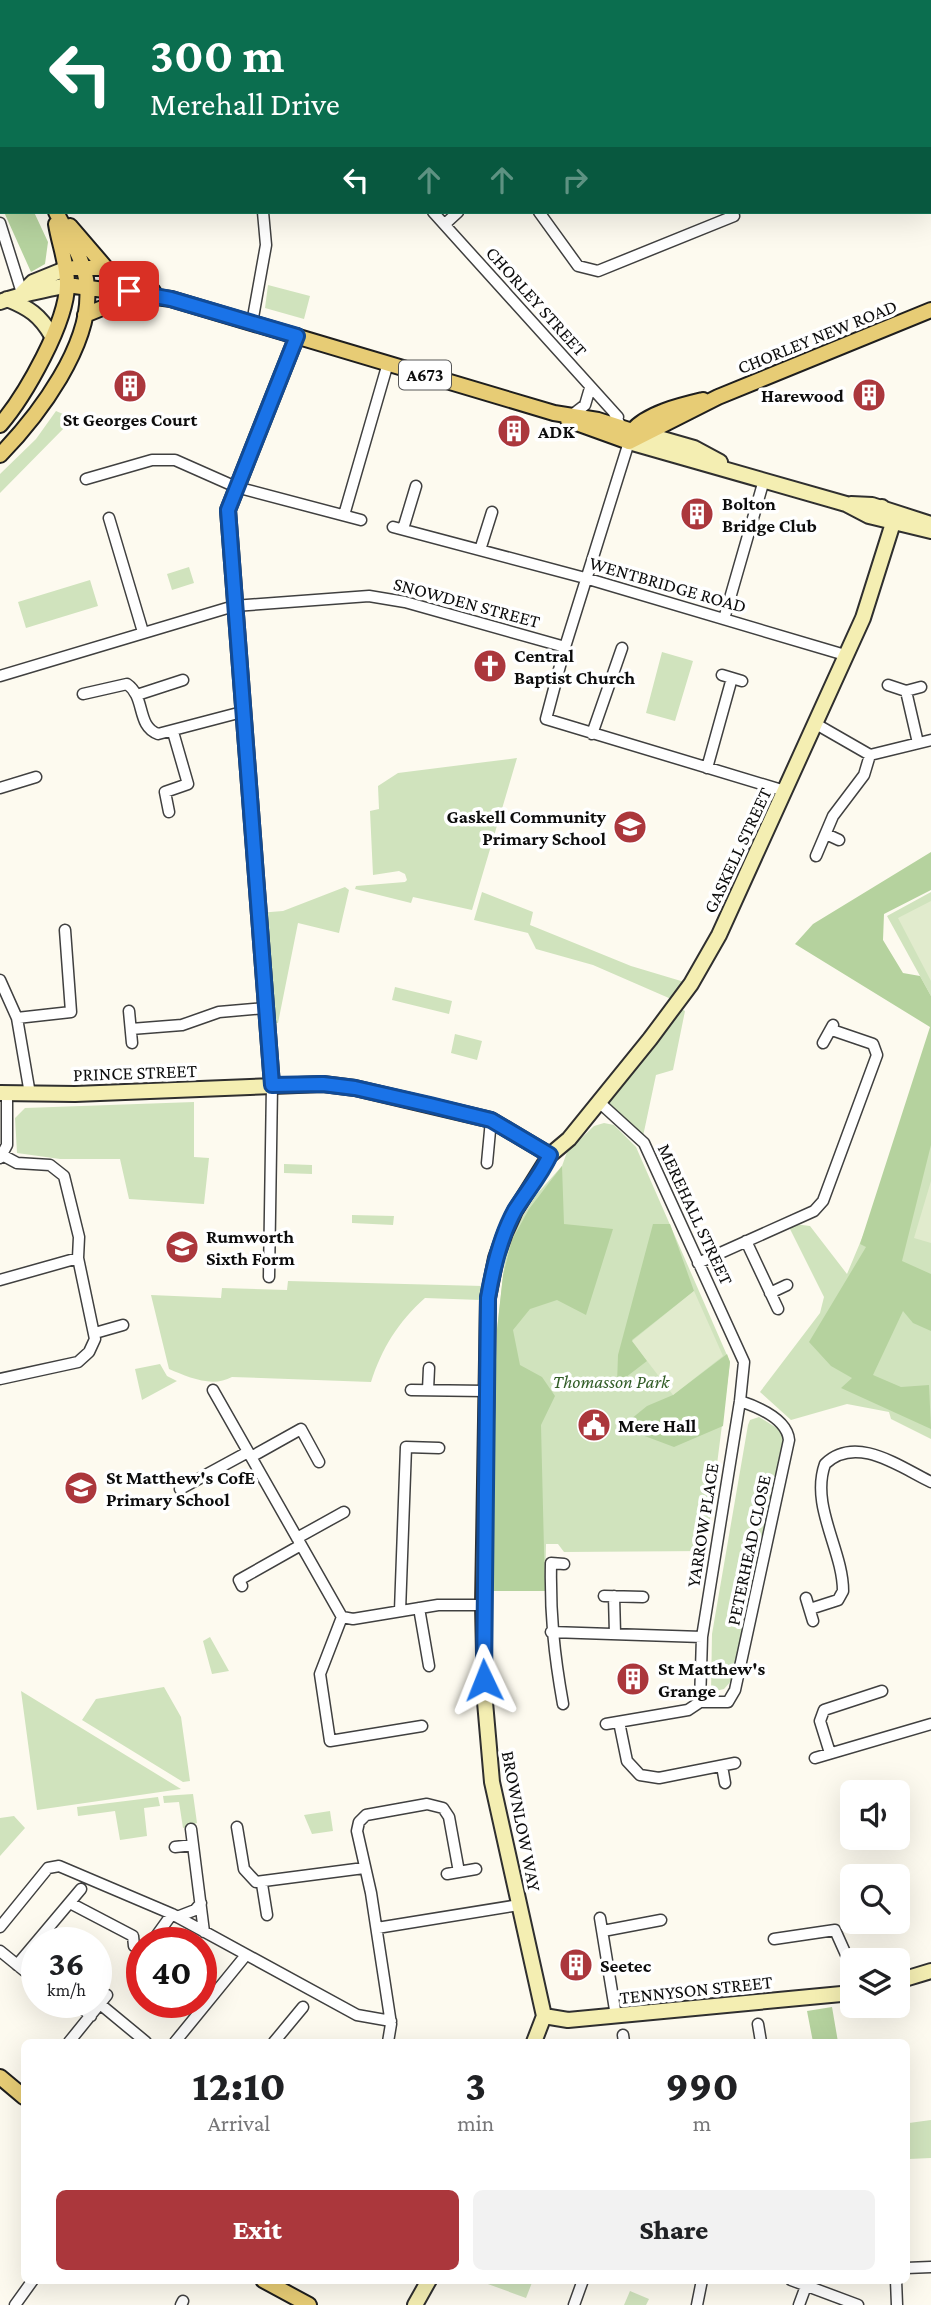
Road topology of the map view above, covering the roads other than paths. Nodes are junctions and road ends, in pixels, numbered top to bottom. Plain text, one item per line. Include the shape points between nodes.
1 (56, 214) edge
2 (57, 214) edge
3 (58, 214) edge
4 (263, 214) edge
5 (435, 214) edge
6 (456, 214) edge
7 (540, 214) edge
8 (734, 216) dead end
9 (0, 223) edge
10 (445, 224) junction
11 (82, 267) junction
12 (106, 268) junction
13 (65, 269) junction
14 (67, 285) junction
15 (87, 286) junction
16 (22, 293) junction
17 (171, 299) junction
18 (4, 301) edge
19 (931, 310) edge
20 (85, 315) junction
21 (252, 323) junction
22 (52, 336) junction
23 (297, 336) junction
24 (388, 363) junction
25 (590, 388) junction
26 (554, 413) junction
27 (571, 416) junction
28 (0, 425) edge
29 (632, 433) junction
30 (0, 455) edge
31 (86, 479) dead end
32 (764, 480) junction
33 (416, 486) dead end
34 (236, 487) junction
35 (846, 504) junction
36 (883, 508) junction
37 (492, 512) dead end
38 (344, 515) junction
39 (109, 519) dead end
40 (361, 520) dead end
41 (928, 524) edge
42 (896, 527) junction
43 (480, 550) junction
44 (586, 578) junction
45 (234, 606) junction
46 (724, 619) junction
47 (144, 632) junction
48 (565, 647) junction
49 (622, 648) dead end
50 (845, 655) junction
51 (0, 676) edge
52 (732, 678) dead end
53 (183, 681) dead end
54 (888, 685) dead end
55 (921, 687) dead end
56 (906, 691) junction
57 (83, 694) dead end
58 (137, 695) junction
59 (242, 712) junction
60 (816, 724) junction
61 (173, 732) junction
62 (592, 734) junction
63 (931, 740) edge
64 (918, 743) junction
65 (870, 755) junction
66 (707, 768) junction
67 (36, 777) dead end
68 (0, 788) edge
69 (785, 792) junction
70 (169, 812) dead end
71 (826, 834) junction
72 (839, 839) dead end
73 (816, 856) dead end
74 (65, 930) dead end
75 (0, 979) edge
76 (265, 1008) junction
77 (129, 1011) dead end
78 (17, 1018) junction
79 (131, 1029) junction
80 (132, 1042) dead end
81 (823, 1043) dead end
82 (272, 1085) junction
83 (3, 1093) edge
84 (30, 1094) junction
85 (600, 1103) junction
86 (491, 1120) junction
87 (476, 1147) dead end
88 (489, 1149) junction
89 (550, 1155) junction
90 (2, 1157) edge
91 (488, 1163) dead end
92 (800, 1217) junction
93 (810, 1226) dead end
94 (747, 1241) junction
95 (78, 1258) junction
96 (698, 1263) junction
97 (269, 1277) dead end
98 (0, 1280) edge
99 (787, 1285) dead end
100 (770, 1293) junction
101 (778, 1309) dead end
102 (123, 1325) dead end
103 (95, 1333) junction
104 (741, 1354) joint
105 (429, 1368) dead end
106 (0, 1379) edge
107 (213, 1390) dead end
108 (411, 1390) dead end
109 (428, 1390) junction
110 (486, 1391) junction
111 (740, 1401) junction
112 (439, 1448) dead end
113 (249, 1455) junction
114 (319, 1462) dead end
115 (931, 1482) edge
116 (180, 1489) dead end
117 (342, 1529) dead end
118 (299, 1542) junction
119 (564, 1564) dead end
120 (242, 1586) dead end
121 (643, 1597) dead end
122 (806, 1598) dead end
123 (483, 1605) junction
124 (419, 1608) junction
125 (810, 1609) junction
126 (400, 1611) junction
127 (342, 1617) junction
128 (813, 1621) dead end
129 (551, 1632) junction
130 (615, 1634) junction
131 (702, 1637) junction
132 (429, 1666) dead end
133 (882, 1691) dead end
134 (700, 1702) junction
135 (563, 1704) dead end
136 (619, 1723) junction
137 (606, 1724) dead end
138 (931, 1724) edge
139 (422, 1726) dead end
140 (830, 1753) junction
141 (815, 1758) dead end
142 (735, 1763) dead end
143 (722, 1766) junction
144 (725, 1783) dead end
145 (237, 1827) dead end
146 (191, 1829) dead end
147 (193, 1845) junction
148 (175, 1847) dead end
149 (364, 1868) junction
150 (476, 1869) dead end
151 (459, 1872) junction
152 (447, 1874) dead end
153 (262, 1884) junction
154 (81, 1889) dead end
155 (70, 1903) junction
156 (201, 1903) junction
157 (519, 1905) junction
158 (175, 1915) junction
159 (267, 1915) dead end
160 (600, 1919) dead end
161 (661, 1920) dead end
162 (0, 1927) edge
163 (164, 1927) edge
164 (195, 1927) edge
165 (203, 1927) edge
166 (603, 1931) junction
167 (378, 1933) junction
168 (126, 1934) edge
169 (217, 1939) edge
170 (774, 1939) dead end
171 (843, 1948) edge
172 (0, 1951) edge
173 (246, 1955) junction
174 (17, 1965) junction
175 (21, 1968) edge
176 (931, 1971) edge
177 (910, 1977) edge
178 (840, 1994) edge
179 (303, 2007) dead end
180 (112, 2014) edge
181 (544, 2016) junction
182 (616, 2016) junction
183 (89, 2018) edge
184 (391, 2021) junction
185 (758, 2024) dead end
186 (278, 2038) edge
187 (72, 2039) edge
188 (142, 2039) edge
189 (177, 2039) edge
190 (388, 2039) edge
191 (535, 2039) edge
192 (760, 2039) edge
193 (0, 2077) edge
194 (21, 2094) edge
195 (931, 2267) edge
196 (910, 2268) edge
197 (30, 2284) edge
198 (274, 2284) edge
199 (427, 2284) edge
200 (582, 2284) edge
201 (701, 2284) edge
202 (803, 2284) edge
203 (806, 2284) edge
204 (896, 2284) edge
205 (15, 2305) edge
206 (309, 2305) edge
207 (415, 2305) edge
208 (574, 2305) edge
209 (697, 2305) edge
210 (799, 2305) edge
211 (858, 2305) edge
212 (897, 2305) edge

1 - 13 main road
2 - 11 main road
3 - 12 main road
4 - 21 street via 266,245
5 - 10 street, CHORLEY STREET
6 - 10 street
7 - 8 street via 578,266 598,271
9 - 16 street
10 - 25 street, CHORLEY STREET
11 - 12 main road, A673
11 - 13 main road
11 - 15 main road
12 - 17 main road, A673
13 - 14 main road
13 - 16 street via 33,282
14 - 15 main road, A673
14 - 16 street
14 - 22 main road
15 - 17 main road, A673
15 - 20 main road
16 - 18 street
17 - 20 main road, A673 via 117,302
17 - 21 main road, A673
18 - 22 street via 41,317
19 - 29 main road, CHORLEY NEW ROAD
20 - 30 main road via 49,397
21 - 23 main road, A673
22 - 28 main road
23 - 24 main road, A673
23 - 34 street
24 - 26 main road, A673
24 - 38 street
25 - 27 street via 586,405
25 - 29 street, CHORLEY STREET
26 - 27 main road, A673
26 - 29 main road, A673 via 591,431
27 - 29 main road, A673
29 - 32 street
29 - 44 street
31 - 34 street via 161,459 175,460
32 - 35 street
32 - 46 street
33 - 43 street, WENTBRIDGE ROAD via 398,528
34 - 38 street
34 - 45 street via 228,510
35 - 36 street
35 - 42 street
36 - 41 street
36 - 42 street
37 - 43 street
38 - 40 street
39 - 47 street
41 - 42 street
42 - 50 street, GASKELL STREET
43 - 44 street, WENTBRIDGE ROAD
44 - 46 street, WENTBRIDGE ROAD
44 - 48 street
45 - 47 street, SNOWDEN STREET
45 - 48 street, SNOWDEN STREET via 383,596
45 - 59 street
46 - 50 street, WENTBRIDGE ROAD
47 - 51 street, SNOWDEN STREET
48 - 62 street via 547,719
49 - 62 street
50 - 60 street, GASKELL STREET
52 - 66 street
53 - 58 street
54 - 56 street
55 - 56 street
56 - 64 street
57 - 58 street via 121,683
58 - 61 street via 149,730
59 - 61 street
59 - 76 street
60 - 65 street
60 - 69 street, GASKELL STREET
61 - 70 street via 188,784 165,792
62 - 66 street
63 - 64 street
64 - 65 street
65 - 71 street via 864,775 833,816
66 - 69 street
67 - 68 street
69 - 85 street, GASKELL STREET via 705,961
71 - 72 street
71 - 73 street
74 - 78 street via 71,1012
75 - 78 street
76 - 79 street via 219,1012 182,1025
76 - 82 street
77 - 79 street
78 - 84 street
79 - 80 street
81 - 92 street via 832,1027 873,1044 877,1055 823,1202
82 - 84 street, PRINCE STREET
82 - 86 street, PRINCE STREET via 355,1088
82 - 97 street
83 - 84 street, PRINCE STREET
83 - 90 street via 8,1139
85 - 89 street, GASKELL STREET
85 - 96 street, MEREHALL STREET via 644,1143
86 - 88 street
86 - 89 street, PRINCE STREET
87 - 88 street
88 - 91 street
89 - 110 street, BROWNLOW WAY via 515,1211 496,1258 488,1298
90 - 95 street via 50,1165 64,1176 79,1237
92 - 93 street
92 - 94 street
94 - 96 street
94 - 100 street
95 - 98 street
95 - 103 street
96 - 104 street, MEREHALL STREET
99 - 100 street
100 - 101 street
102 - 103 street
103 - 106 street via 93,1346 78,1362
104 - 111 street, YARROW PLACE
105 - 109 street
107 - 113 street
108 - 109 street
109 - 110 street
110 - 123 street, BROWNLOW WAY
111 - 131 street, YARROW PLACE
111 - 134 street, PETERHEAD CLOSE via 757,1406 784,1426 789,1440 735,1690 728,1702
112 - 126 street via 406,1447
113 - 114 street via 301,1429
113 - 116 street
113 - 118 street
115 - 125 street via 866,1451 825,1464 825,1510 843,1591 838,1600
117 - 118 street via 340,1514
118 - 120 street via 239,1580
118 - 127 street
119 - 129 street via 551,1563
121 - 130 street via 609,1597
122 - 125 street
123 - 124 street
123 - 157 street, BROWNLOW WAY via 492,1782
124 - 126 street
124 - 132 street
125 - 128 street
126 - 127 street
127 - 139 street via 320,1674 330,1741
129 - 130 street
129 - 135 street
130 - 131 street
131 - 134 street, YARROW PLACE
133 - 140 street via 821,1713
134 - 136 street via 688,1710
136 - 137 street
136 - 143 street via 627,1761 640,1775 659,1778
138 - 140 street
140 - 141 street
142 - 143 street
143 - 144 street
145 - 153 street via 246,1875
146 - 147 street
147 - 148 street
147 - 156 street
149 - 151 street via 357,1831 362,1818 433,1804 448,1814
149 - 153 street
149 - 167 street
150 - 151 street
151 - 152 street
153 - 159 street
154 - 155 street
155 - 168 street
155 - 174 street
156 - 158 street via 195,1910
156 - 165 street
157 - 167 street
157 - 181 street, BROWNLOW WAY
158 - 162 street via 54,1866
158 - 163 street
158 - 164 street
160 - 166 street
161 - 166 street
166 - 182 street
167 - 184 street
169 - 173 street
170 - 171 street via 835,1930
172 - 174 street
173 - 184 street via 357,2015
173 - 189 street
174 - 175 street
176 - 177 street
178 - 182 street, TENNYSON STREET
179 - 186 street
180 - 188 street
181 - 182 street, TENNYSON STREET via 568,2021
181 - 191 street
183 - 187 street
184 - 190 street
185 - 192 street
193 - 194 main road
195 - 196 street
197 - 205 street
198 - 206 main road
199 - 207 street
200 - 208 street
201 - 209 street
202 - 210 street
203 - 211 street
204 - 212 street

